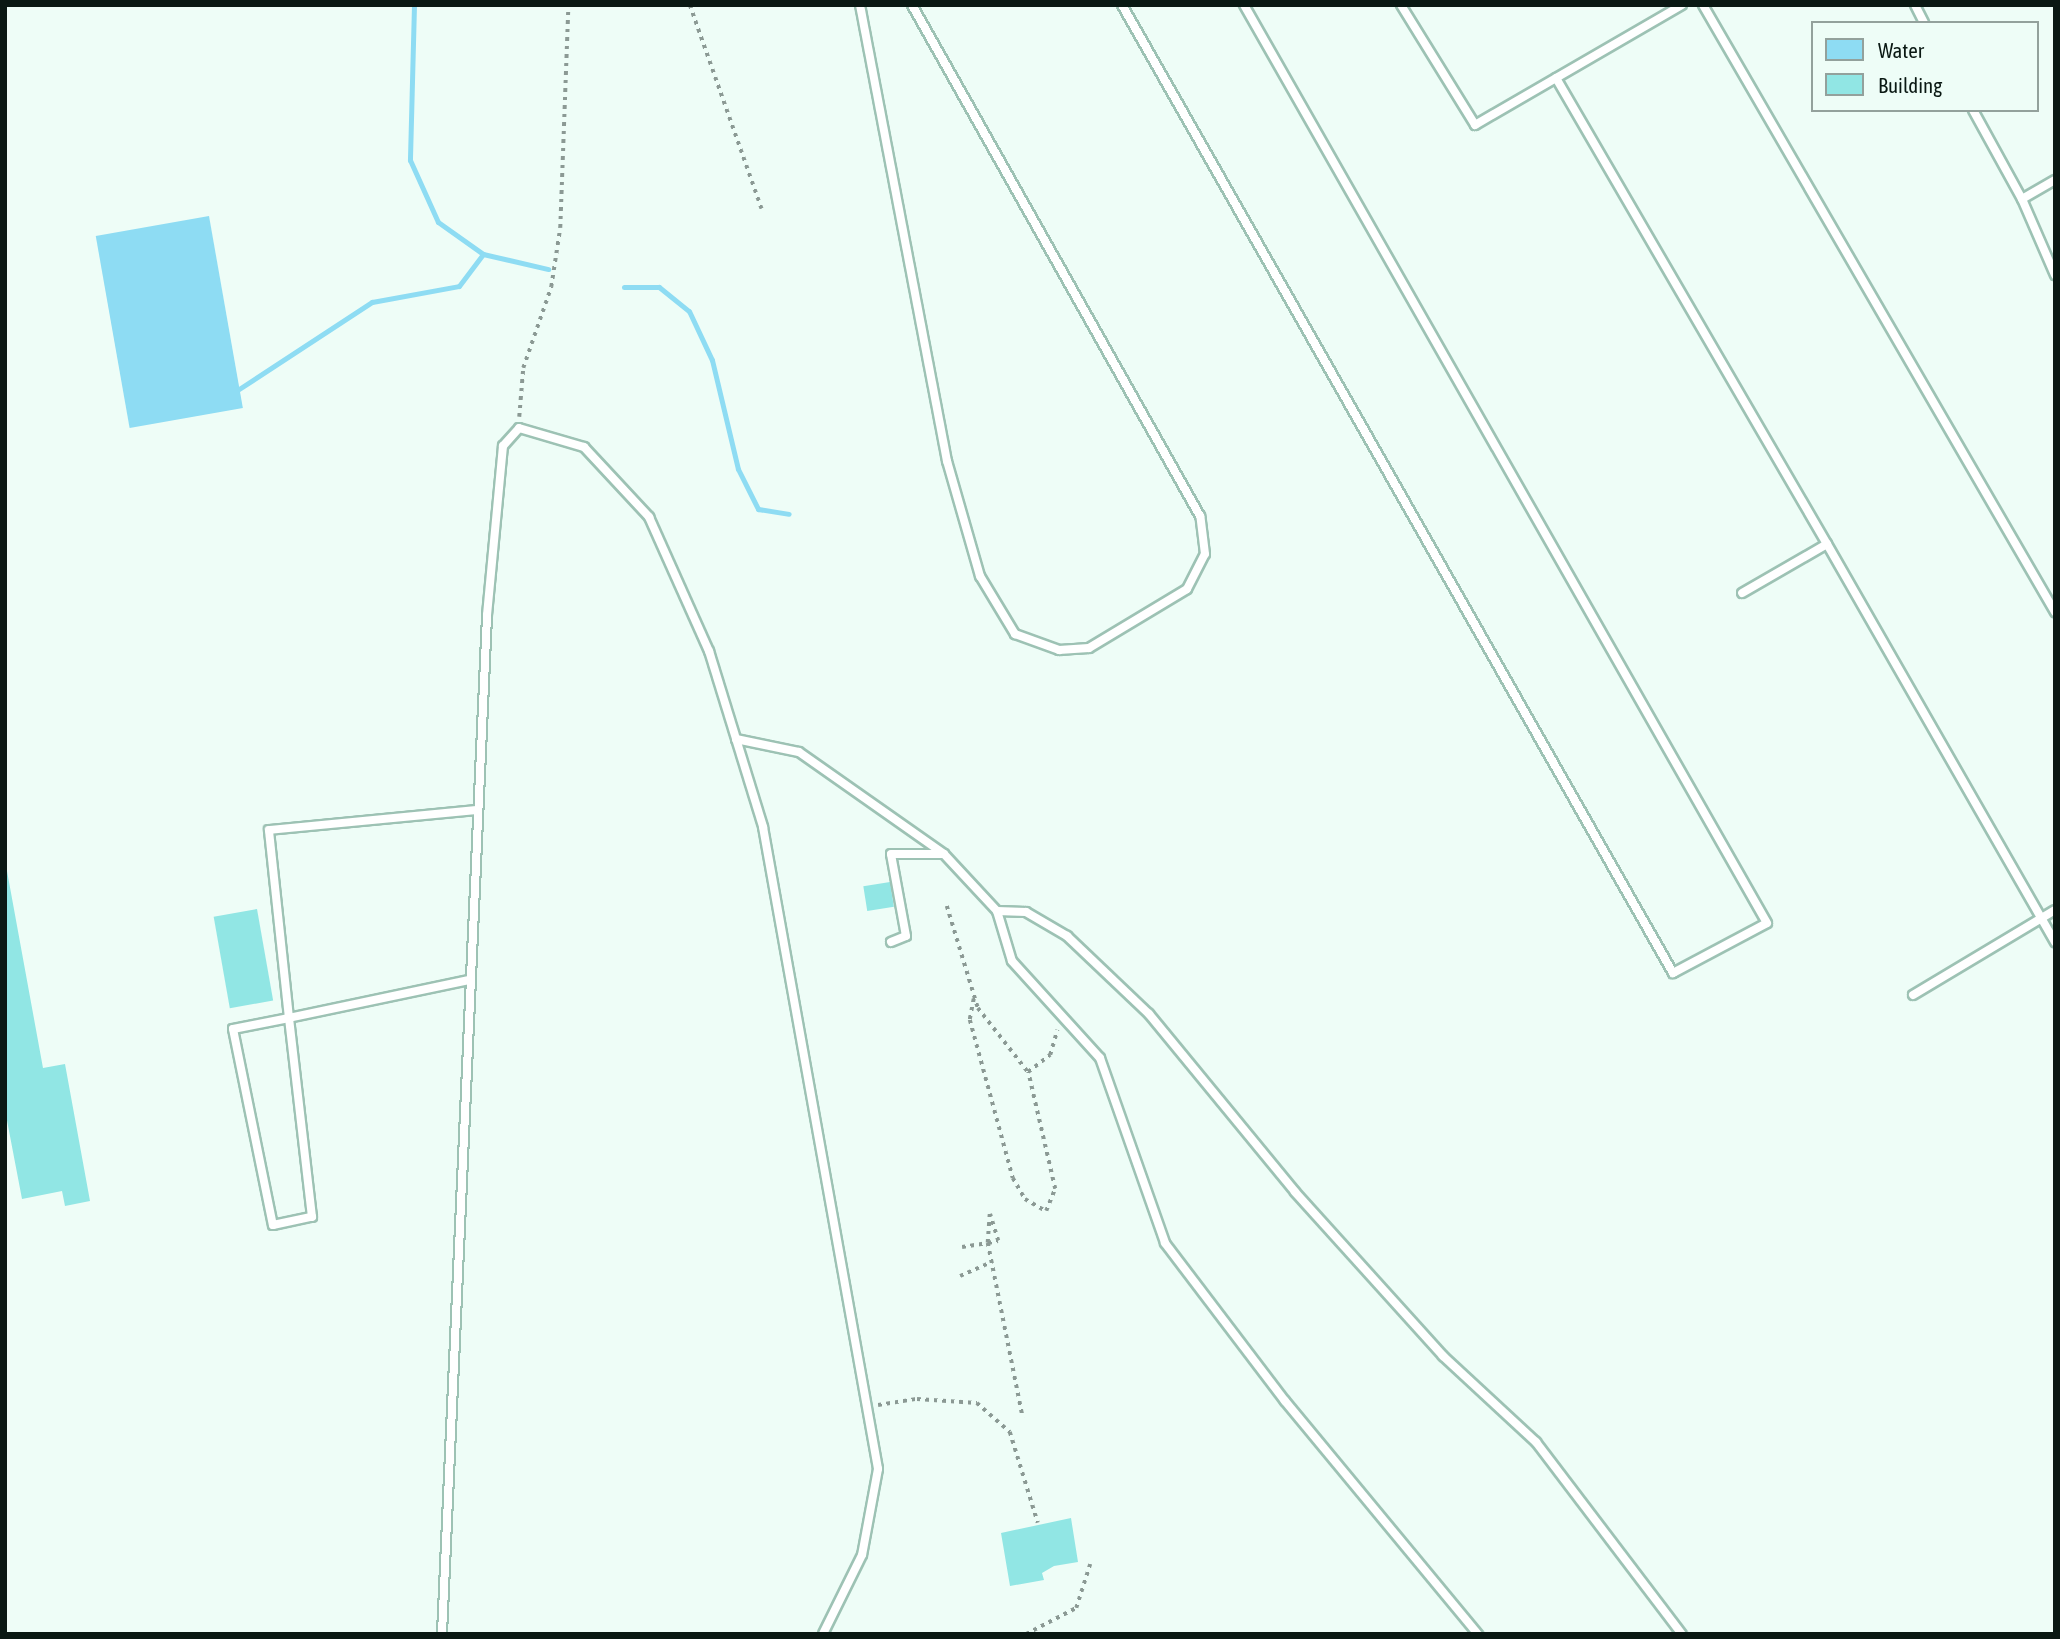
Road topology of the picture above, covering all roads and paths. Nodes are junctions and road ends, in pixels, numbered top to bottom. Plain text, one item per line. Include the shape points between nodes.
1 (568, 5) edge
2 (690, 5) edge
3 (860, 5) edge
4 (912, 5) edge
5 (1122, 5) edge
6 (1244, 5) edge
7 (1401, 5) edge
8 (1682, 5) edge
9 (1703, 5) edge
10 (1914, 5) edge
11 (1923, 21) edge
12 (1556, 78) junction
13 (1974, 112) edge
14 (2055, 180) edge
15 (2022, 199) junction
16 (762, 209) dead end
17 (2055, 275) edge
18 (519, 428) junction
19 (1827, 544) junction
20 (1742, 593) dead end
21 (2055, 612) edge
22 (736, 739) junction
23 (475, 810) junction
24 (944, 854) junction
25 (947, 906) dead end
26 (2055, 910) edge
27 (997, 911) junction
28 (2041, 918) junction
29 (891, 942) dead end
30 (2055, 942) edge
31 (470, 980) junction
32 (1913, 995) dead end
33 (974, 999) junction
34 (289, 1018) junction
35 (1059, 1019) junction
36 (1028, 1072) junction
37 (988, 1243) junction
38 (962, 1247) dead end
39 (992, 1262) junction
40 (960, 1276) dead end
41 (868, 1406) junction
42 (1023, 1418) dead end
43 (1038, 1524) dead end
44 (1090, 1564) dead end
45 (442, 1634) edge
46 (823, 1634) edge
47 (1026, 1634) edge
48 (1478, 1634) edge
49 (1682, 1634) edge

1 - 18 path via 560,228 551,287 523,368
2 - 16 path
3 - 4 lane via 947,461 980,576 1015,634 1059,650 1089,648 1188,589 1205,554 1200,516
5 - 6 lane via 1674,973 1767,923
7 - 12 lane via 1475,125
8 - 12 lane
9 - 21 lane
10 - 11 lane
12 - 19 lane
13 - 15 lane
14 - 15 lane
15 - 17 lane
18 - 22 lane via 583,447 649,517 709,651
18 - 23 lane via 502,446
19 - 20 lane
19 - 28 lane
22 - 24 lane via 799,752
22 - 41 lane via 763,827
23 - 31 lane
23 - 34 lane via 269,830
24 - 27 lane
24 - 29 lane via 891,854 905,936
25 - 33 path
26 - 28 lane
27 - 35 lane via 1012,961
27 - 49 lane via 1026,912 1067,936 1149,1014 1341,1243 1464,1378 1536,1442
28 - 30 lane
28 - 32 lane
31 - 34 lane
31 - 45 lane
33 - 36 path
33 - 36 path via 970,1020 1013,1178 1025,1199 1046,1211 1055,1189
34 - 34 lane via 233,1029 273,1225 312,1217
35 - 36 path via 1051,1055
35 - 48 lane via 1100,1058 1165,1243 1284,1401
37 - 37 path via 998,1241 988,1214
37 - 38 path
37 - 39 path
39 - 40 path
39 - 42 path
41 - 43 path via 917,1399 977,1403 1010,1432
41 - 46 lane via 878,1469 864,1543
44 - 47 path via 1076,1608

